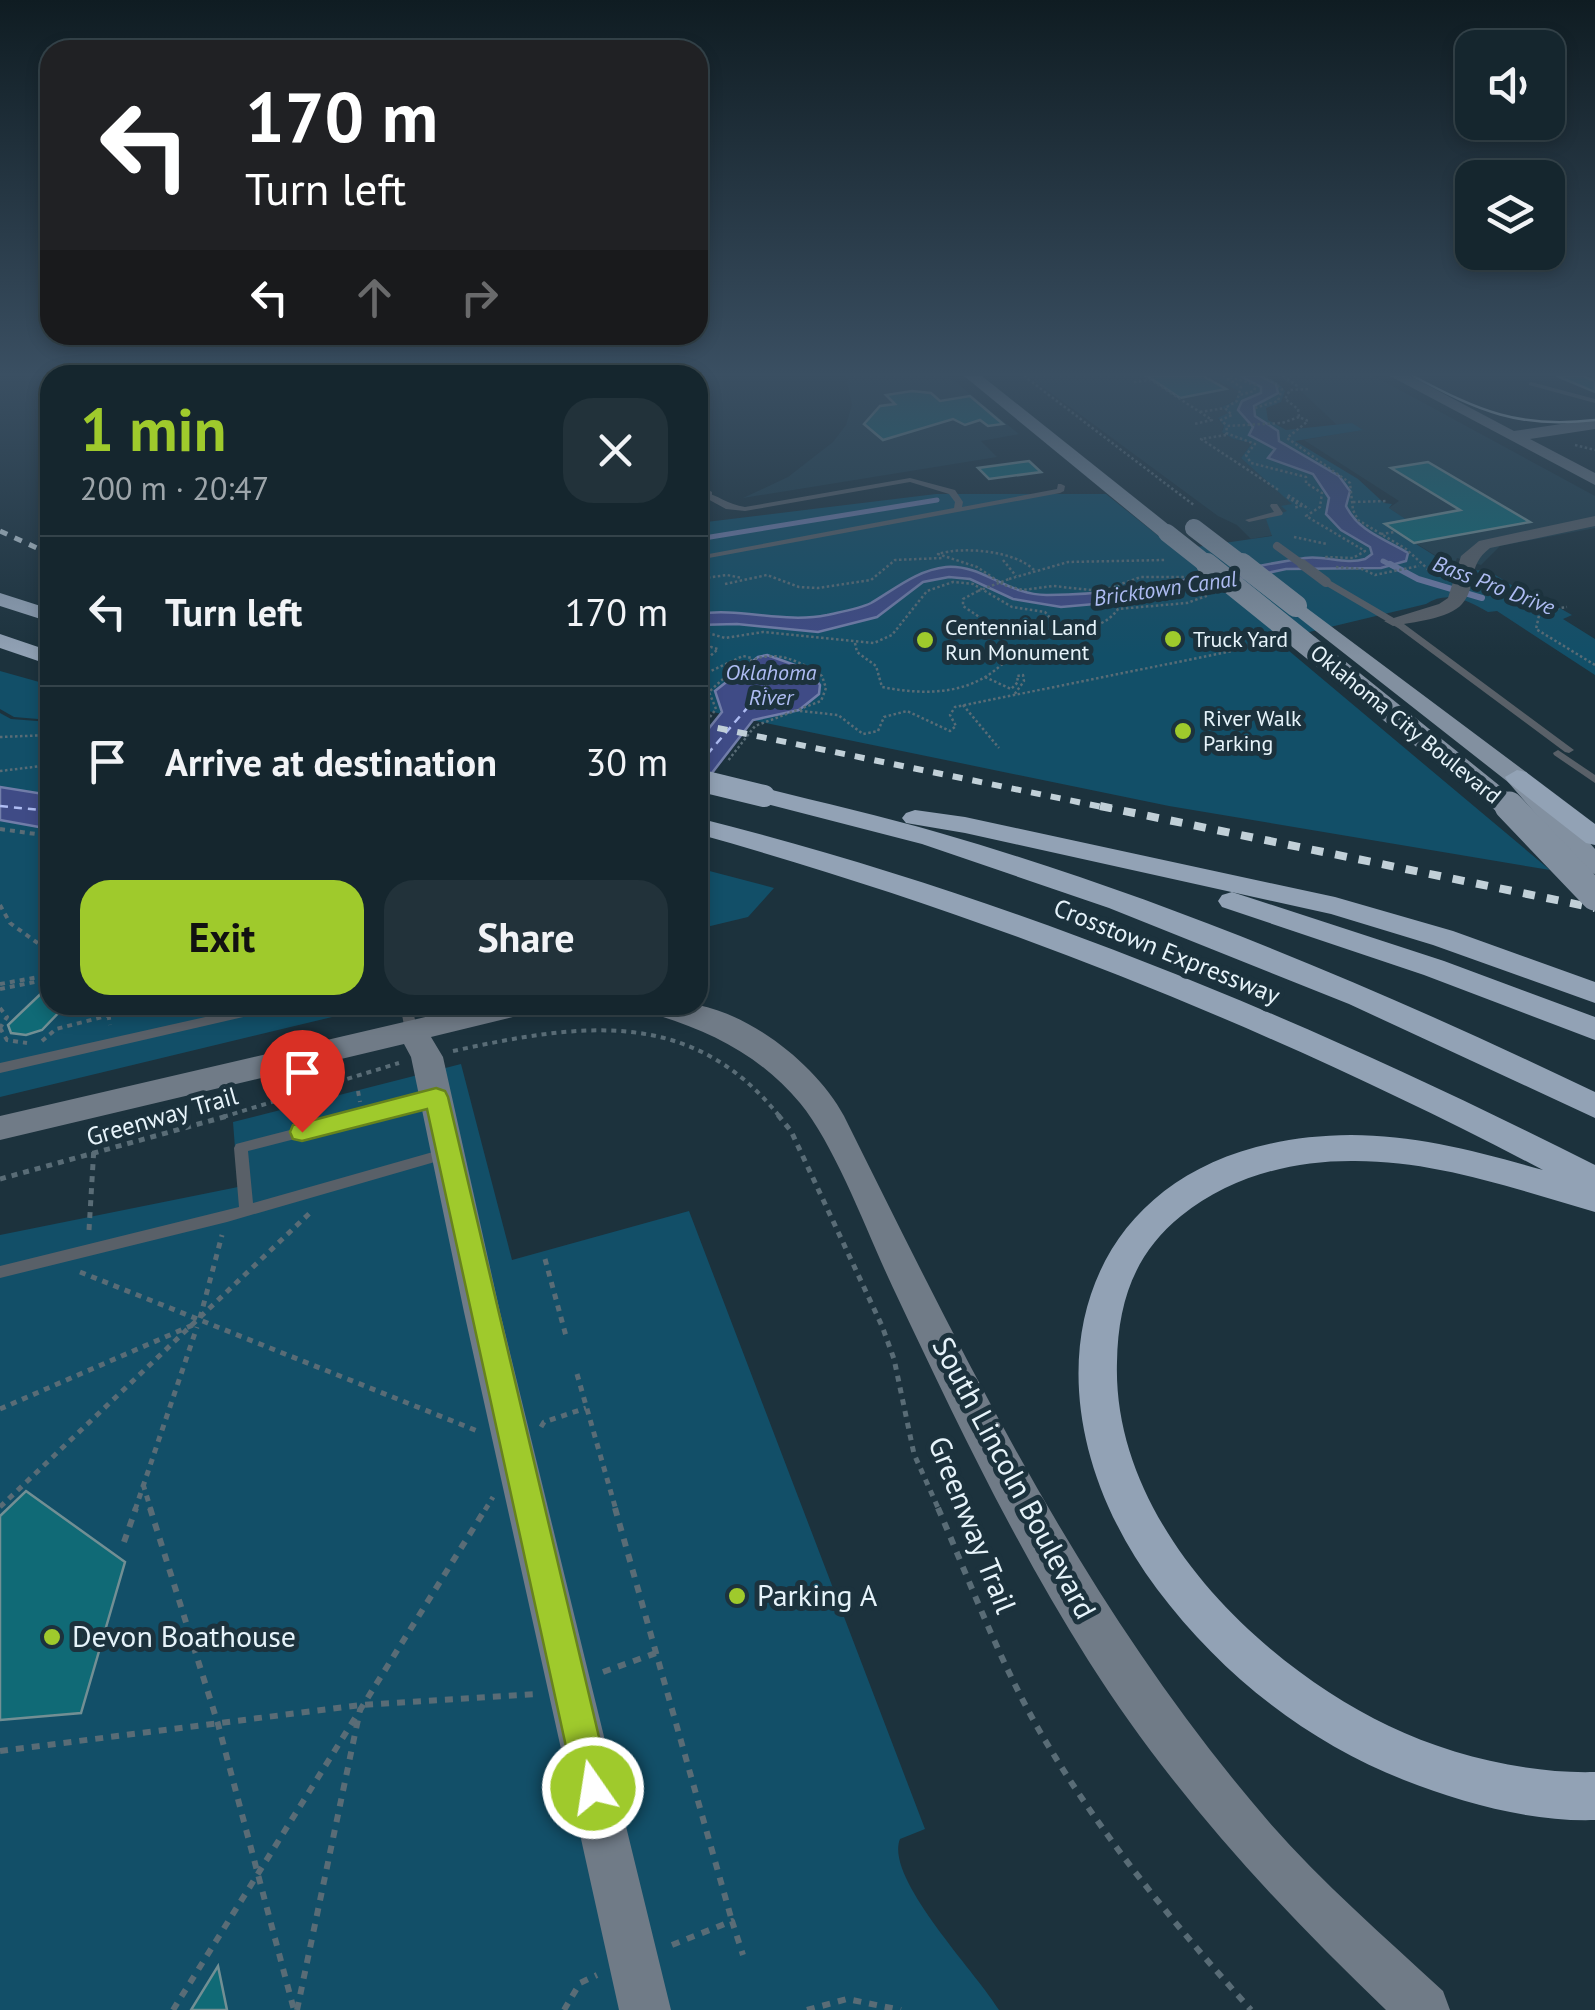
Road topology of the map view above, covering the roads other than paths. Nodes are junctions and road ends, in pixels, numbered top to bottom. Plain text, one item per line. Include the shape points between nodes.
1 (1109, 470) edge
2 (1120, 470) edge
3 (1061, 486) dead end
4 (1140, 486) dead end
5 (708, 496) edge
6 (1274, 506) dead end
7 (958, 509) junction
8 (1249, 520) dead end
9 (1595, 521) edge
10 (1186, 522) junction
11 (1277, 546) dead end
12 (708, 556) edge
13 (0, 599) edge
14 (40, 613) edge
15 (1393, 621) junction
16 (0, 641) edge
17 (40, 655) edge
18 (709, 776) edge
19 (1517, 777) junction
20 (1595, 780) edge
21 (764, 796) junction
22 (964, 825) junction
23 (708, 829) edge
24 (1595, 833) edge
25 (1595, 866) edge
26 (1595, 896) edge
27 (1595, 993) edge
28 (234, 1015) edge
29 (434, 1015) edge
30 (695, 1015) edge
31 (408, 1018) edge
32 (1595, 1029) edge
33 (0, 1068) edge
34 (436, 1097) junction
35 (1595, 1106) edge
36 (0, 1128) edge
37 (449, 1152) junction
38 (1595, 1182) edge
39 (1595, 1198) edge
40 (247, 1210) junction
41 (0, 1272) edge
42 (1595, 1796) edge
43 (645, 2010) edge
44 (1424, 2010) edge

1 - 10 main road, Oklahoma City Boulevard
2 - 4 main road
3 - 7 lane
5 - 7 lane via 728,508 746,509 910,480 952,492
6 - 8 lane via 1279,513
7 - 12 lane
9 - 15 street via 1485,544 1469,556 1462,585 1445,608
10 - 19 main road, Oklahoma City Boulevard, bridge
10 - 26 main road, Oklahoma City Boulevard, bridge via 1535,830
11 - 15 lane, bridge
13 - 14 highway
15 - 20 lane
16 - 17 highway
18 - 21 highway, Crosstown Expressway, bridge
19 - 24 highway
19 - 25 main road, Oklahoma City Boulevard
21 - 22 highway
21 - 35 highway, Crosstown Expressway via 951,845 1166,918 1425,1026
22 - 27 highway via 1336,906
22 - 32 highway via 1318,928
23 - 38 highway, Crosstown Expressway via 974,908 1157,977 1258,1018
28 - 33 lane
29 - 31 main road
30 - 44 main road, South Lincoln Boulevard via 748,1039 808,1088 828,1116 1024,1510 1090,1622 1235,1820
31 - 34 main road via 428,1057
31 - 36 main road
34 - 37 main road
34 - 40 lane via 242,1148
37 - 40 lane
37 - 43 main road via 500,1448 569,1684
39 - 42 highway via 1452,1158 1356,1148 1306,1150 1229,1168 1157,1214 1126,1248 1104,1299 1095,1382 1114,1470 1136,1516 1208,1618 1260,1668 1367,1740 1444,1772
40 - 41 lane

